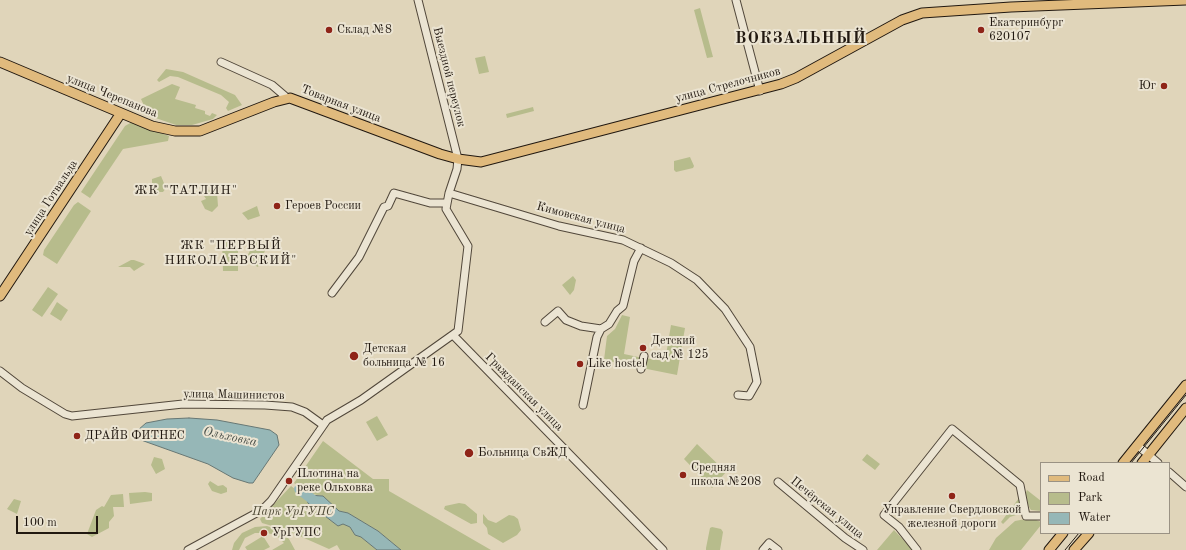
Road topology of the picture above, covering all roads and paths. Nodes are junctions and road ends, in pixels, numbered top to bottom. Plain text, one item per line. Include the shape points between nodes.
1 (418, 0) edge
2 (736, 0) edge
3 (1186, 0) edge
4 (1076, 2) edge
5 (1011, 4) edge
6 (0, 62) edge
7 (221, 62) dead end
8 (760, 91) junction
9 (286, 98) junction
10 (121, 113) junction
11 (458, 159) junction
12 (449, 193) junction
13 (446, 203) junction
14 (641, 248) junction
15 (332, 293) dead end
16 (0, 296) edge
17 (544, 322) dead end
18 (601, 329) junction
19 (453, 335) junction
20 (644, 356) dead end
21 (641, 369) dead end
22 (0, 371) edge
23 (1186, 385) edge
24 (738, 395) dead end
25 (583, 405) dead end
26 (1186, 408) edge
27 (323, 425) junction
28 (1137, 445) junction
29 (1148, 454) junction
30 (1124, 462) edge
31 (1143, 462) edge
32 (1157, 462) edge
33 (1170, 473) edge
34 (778, 482) dead end
35 (1186, 487) edge
36 (1040, 516) edge
37 (1062, 534) edge
38 (1088, 534) edge
39 (188, 550) edge
40 (662, 550) edge
41 (762, 550) edge
42 (778, 550) edge
43 (863, 550) edge
44 (917, 550) edge
45 (1049, 550) edge
46 (1074, 550) edge

1 - 11 street, Выездной переулок
2 - 8 street
3 - 4 main road, улица Стрелочников
4 - 5 main road, улица Стрелочников
5 - 8 main road, улица Стрелочников via 922,13 902,20 796,78
6 - 10 main road, улица Черепанова
7 - 9 street, Товарная улица via 272,85
8 - 11 main road, улица Стрелочников via 492,160 481,162
9 - 10 main road, улица Черепанова via 200,131 175,131 152,126
9 - 11 main road, Товарная улица
10 - 16 main road, улица Готвальда
11 - 12 street via 458,169
12 - 13 street
12 - 14 street, Кимовская улица via 559,226 623,240
13 - 15 street via 430,203 394,193 388,206 384,207 359,257
13 - 19 street via 448,212 468,246 458,331
14 - 18 street via 632,267 623,306 609,324
14 - 24 street, Кимовская улица via 697,280 731,318 750,347 756,382 748,396
17 - 18 street via 558,310 566,320 581,326
18 - 25 street via 597,336
19 - 27 street
19 - 40 street, Гражданская улица
20 - 21 street
22 - 27 street, улица Машинистов via 22,388 72,416 183,404 265,405 292,407 305,412
23 - 28 main road
26 - 29 main road
27 - 39 street via 297,465 262,510
28 - 29 street
28 - 30 main road
29 - 31 main road
29 - 32 street
33 - 35 street
34 - 43 street, Печёрская улица
36 - 44 street via 1026,516 1020,485 952,429 884,515 899,527
37 - 45 main road
38 - 46 main road
41 - 42 street via 768,543

